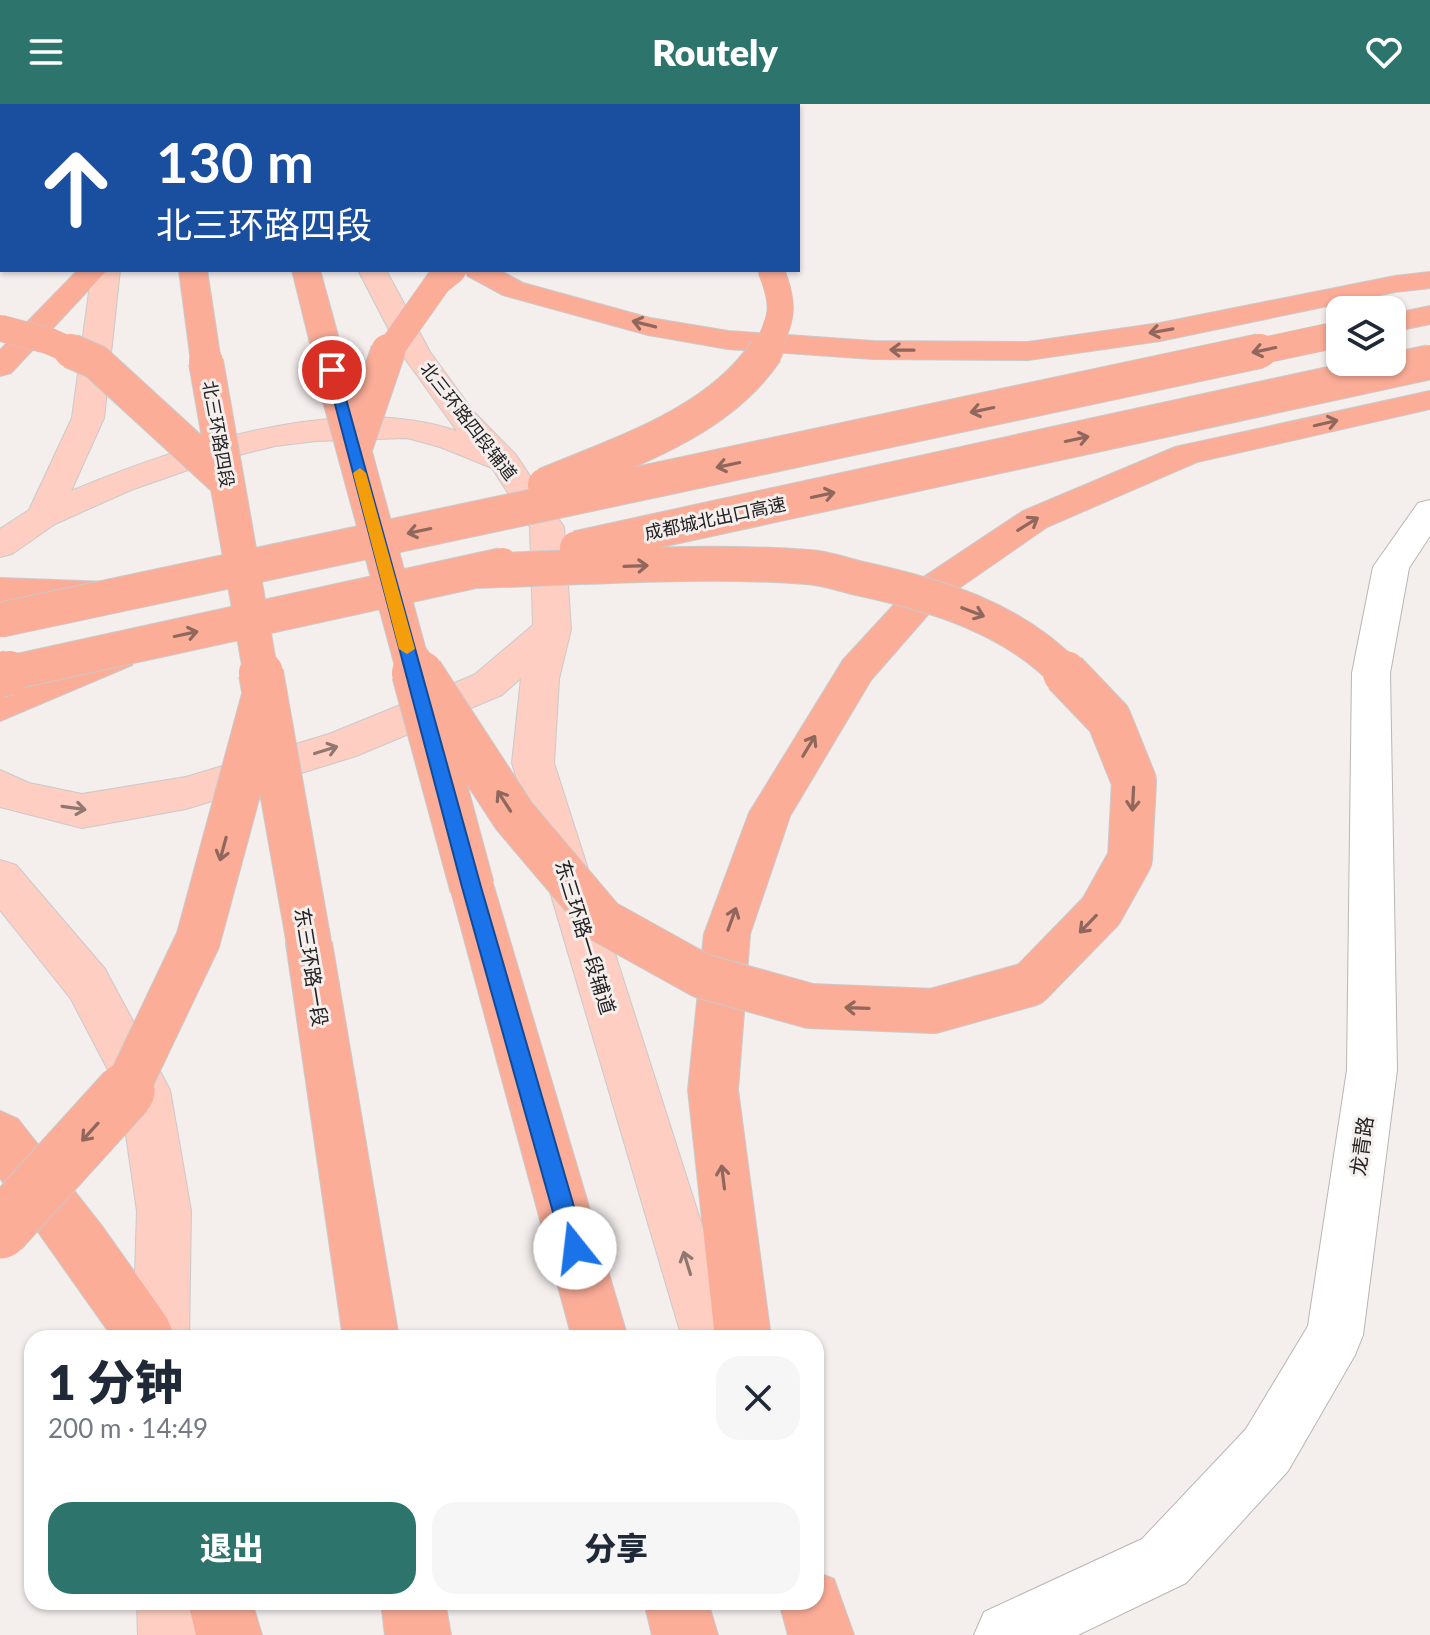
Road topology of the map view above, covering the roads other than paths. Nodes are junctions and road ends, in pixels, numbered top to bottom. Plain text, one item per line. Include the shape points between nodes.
1 (91, 272) edge
2 (106, 272) edge
3 (193, 272) edge
4 (307, 272) edge
5 (373, 272) edge
6 (450, 272) edge
7 (482, 272) edge
8 (772, 272) edge
9 (1430, 280) edge
10 (1430, 315) edge
11 (1406, 320) edge
12 (0, 328) edge
13 (1326, 337) edge
14 (1430, 362) edge
15 (0, 367) edge
16 (1430, 400) edge
17 (354, 451) junction
18 (504, 462) junction
19 (227, 482) junction
20 (1430, 511) edge
21 (43, 516) junction
22 (457, 523) junction
23 (547, 527) joint
24 (0, 546) edge
25 (474, 571) junction
26 (0, 590) edge
27 (119, 595) junction
28 (247, 597) joint
29 (0, 620) edge
30 (552, 629) junction
31 (148, 642) junction
32 (409, 654) junction
33 (0, 675) edge
34 (265, 693) junction
35 (0, 706) edge
36 (0, 786) edge
37 (0, 878) edge
38 (0, 1136) edge
39 (0, 1230) edge
40 (141, 1330) edge
41 (161, 1330) edge
42 (370, 1330) edge
43 (598, 1330) edge
44 (708, 1330) edge
45 (742, 1330) edge
46 (169, 1610) edge
47 (222, 1610) edge
48 (414, 1610) edge
49 (678, 1610) edge
50 (793, 1610) edge
51 (813, 1610) edge
52 (171, 1635) edge
53 (229, 1635) edge
54 (418, 1635) edge
55 (685, 1635) edge
56 (801, 1635) edge
57 (821, 1635) edge
58 (1007, 1635) edge

1 - 15 highway
2 - 21 main road via 88,418
3 - 19 highway, 北三环路四段, bridge
4 - 17 highway, bridge
5 - 18 main road, 北三环路四段辅道 via 416,353 462,418
6 - 17 highway, bridge via 390,346
9 -> 7 highway via 1160,332 1028,351 873,350 728,340 648,326 513,289
8 - 22 highway, bridge via 782,320 764,356 726,397 642,443
10 - 11 highway
12 - 19 highway, bridge via 49,341 96,362
13 -> 22 highway, bridge
25 -> 14 highway, 成都城北出口高速, bridge
45 -> 16 highway via 713,1090 727,934 770,813 857,670 926,593 1035,519 1187,454
17 - 32 highway, bridge
18 - 21 main road via 408,428 308,430 157,466
18 - 23 main road, 北三环路四段辅道
19 - 28 highway, 北三环路四段, bridge
20 - 58 street, 龙青路 via 1391,567 1371,673 1372,1070 1335,1335 1267,1450 1164,1561
21 - 24 main road
22 -> 27 highway, bridge
23 - 30 main road, 东三环路一段辅道
31 -> 25 highway, 成都城北出口高速, bridge
25 -> 32 highway, bridge via 811,567 899,587 982,614 1051,658 1109,719 1134,781 1130,859 1101,911 1030,984 933,1011 810,1006 702,976 603,921 514,816
26 - 27 highway, bridge
27 - 29 highway, bridge
28 - 34 highway, 东三环路一段, bridge
36 -> 30 main road via 18,797 82,811 186,793 342,745 488,685
44 -> 30 main road, 东三环路一段辅道 via 533,763 540,679
31 - 33 highway, 成都城北出口高速, bridge
31 - 35 highway, bridge
32 - 43 highway, bridge
34 -> 39 highway, bridge via 198,940 124,1095
34 - 42 highway, 东三环路一段, bridge
37 - 41 main road via 88,984 145,1090 164,1211
38 - 40 highway
46 - 52 main road
47 - 53 highway
48 - 54 highway
49 - 55 highway
50 - 56 main road
51 - 57 highway

